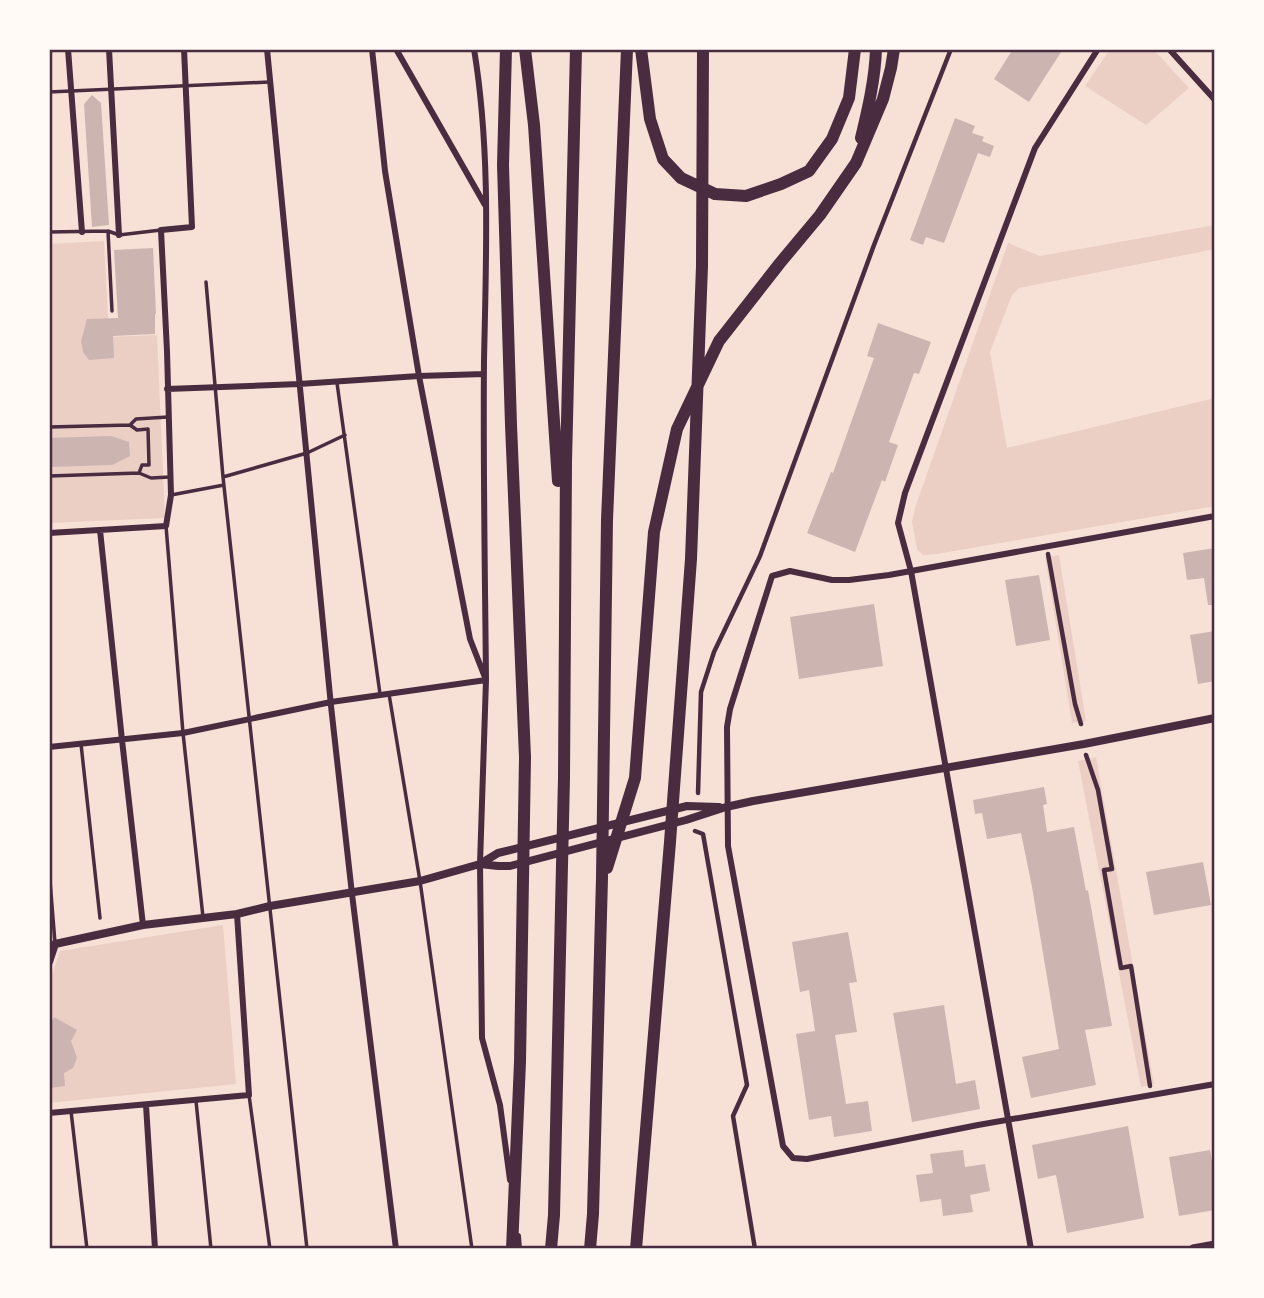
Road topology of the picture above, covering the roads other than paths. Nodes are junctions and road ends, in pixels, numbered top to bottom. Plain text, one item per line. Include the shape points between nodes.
1 (68, 49) edge
2 (109, 49) edge
3 (184, 49) edge
4 (267, 49) edge
5 (372, 49) edge
6 (396, 49) edge
7 (474, 49) edge
8 (506, 49) edge
9 (525, 49) edge
10 (576, 49) edge
11 (627, 49) edge
12 (641, 49) edge
13 (703, 49) edge
14 (855, 49) edge
15 (876, 49) edge
16 (894, 49) edge
17 (951, 49) edge
18 (1098, 49) edge
19 (1170, 49) edge
20 (271, 82) junction
21 (186, 85) junction
22 (111, 90) junction
23 (71, 91) junction
24 (49, 92) edge
25 (1215, 100) edge
26 (842, 184) junction
27 (486, 206) junction
28 (160, 230) junction
29 (49, 232) edge
30 (82, 232) junction
31 (108, 232) junction
32 (119, 235) junction
33 (206, 282) dead end
34 (112, 311) dead end
35 (484, 374) junction
36 (419, 376) junction
37 (336, 380) junction
38 (299, 384) junction
39 (215, 386) junction
40 (167, 389) junction
41 (168, 417) junction
42 (130, 425) junction
43 (49, 427) edge
44 (345, 435) junction
45 (307, 453) junction
46 (139, 473) junction
47 (49, 476) edge
48 (170, 477) junction
49 (223, 477) junction
50 (224, 485) junction
51 (171, 495) junction
52 (1215, 516) edge
53 (166, 526) junction
54 (100, 530) junction
55 (49, 533) edge
56 (1048, 554) dead end
57 (911, 571) junction
58 (565, 595) junction
59 (486, 680) junction
60 (388, 693) junction
61 (380, 694) junction
62 (331, 702) junction
63 (1215, 718) edge
64 (249, 720) junction
65 (1081, 724) dead end
66 (183, 733) junction
67 (122, 740) junction
68 (81, 744) junction
69 (49, 747) edge
70 (1086, 755) dead end
71 (946, 768) junction
72 (698, 793) dead end
73 (726, 807) junction
74 (695, 831) dead end
75 (480, 864) junction
76 (49, 868) edge
77 (604, 873) junction
78 (420, 881) junction
79 (352, 894) junction
80 (270, 906) junction
81 (237, 914) junction
82 (100, 918) dead end
83 (203, 918) junction
84 (144, 925) junction
85 (55, 944) junction
86 (49, 962) edge
87 (1215, 1084) edge
88 (1150, 1086) dead end
89 (248, 1095) junction
90 (196, 1099) junction
91 (146, 1105) junction
92 (71, 1111) junction
93 (49, 1112) edge
94 (1008, 1120) junction
95 (1215, 1245) edge
96 (87, 1249) edge
97 (155, 1249) edge
98 (211, 1249) edge
99 (270, 1249) edge
100 (307, 1249) edge
101 (396, 1249) edge
102 (472, 1249) edge
103 (512, 1249) edge
104 (519, 1249) edge
105 (551, 1249) edge
106 (590, 1249) edge
107 (636, 1249) edge
108 (755, 1249) edge
109 (1031, 1249) edge
110 (1193, 1249) edge

1 - 23 street
2 - 22 street
3 - 21 street
4 - 20 street
5 - 36 street via 385,171
6 - 27 street
7 - 27 street
8 - 103 highway via 504,192 525,757
9 - 58 highway
10 - 58 highway
11 - 77 highway via 607,520
12 - 14 highway via 650,119 663,159 681,178 715,194 746,195 809,171 832,139 849,99
13 - 107 highway via 702,266 691,559
15 - 26 highway via 860,141
16 - 26 highway via 883,99
17 - 72 street via 764,545 714,652 701,692
18 - 57 street via 1035,148 905,493 898,523
19 - 25 street
20 - 21 lane
20 - 38 street
21 - 22 lane
21 - 28 street via 192,227
22 - 23 lane
22 - 32 street
23 - 24 lane
23 - 30 street
26 - 77 highway via 719,341 677,429 654,532 635,778
27 - 35 street
28 - 32 lane
28 - 40 street
29 - 30 lane
30 - 31 lane
31 - 32 lane
31 - 34 lane
33 - 39 lane
35 - 36 street
35 - 59 street
36 - 37 street
36 - 59 street via 470,639
37 - 38 street
37 - 44 lane
38 - 39 street
38 - 45 street
39 - 40 street
39 - 49 lane
40 - 41 street
41 - 42 lane via 136,419
41 - 48 street
42 - 43 lane
42 - 46 lane via 148,429 149,465 142,465
44 - 45 lane
44 - 61 lane
45 - 49 lane
45 - 62 street
46 - 47 lane
46 - 48 lane via 150,478
48 - 51 street
49 - 50 lane
50 - 51 lane
50 - 64 lane
51 - 53 street
52 - 57 street
53 - 54 street
53 - 66 lane
54 - 55 street
54 - 67 street
56 - 65 street
57 - 71 street
57 - 73 street via 841,580 790,571 772,576 730,709
58 - 105 highway
59 - 60 street
59 - 75 street
60 - 61 street
60 - 78 lane
61 - 62 street
62 - 64 street
62 - 79 street
63 - 71 street
64 - 66 street
64 - 80 lane
66 - 67 street
66 - 83 lane
67 - 68 street
67 - 84 street
68 - 69 street
68 - 82 lane
70 - 88 street via 1098,790 1112,869 1104,870 1121,968 1131,966
71 - 73 street
71 - 94 street
73 - 75 street via 510,866
73 - 75 street via 687,806 498,853
73 - 94 street via 728,846 783,1146 793,1158
74 - 108 street via 703,834 747,1085 733,1116
75 - 78 street
75 - 104 street via 482,1038 500,1105
76 - 85 lane
77 - 106 highway
78 - 79 street
78 - 102 lane
79 - 80 street
79 - 101 street
80 - 81 street
80 - 100 lane
81 - 83 street
81 - 89 street
83 - 84 street
84 - 85 street
85 - 86 street
87 - 94 street
89 - 90 street
89 - 99 lane
90 - 91 street
90 - 98 lane
91 - 92 street
91 - 97 street
92 - 93 street
92 - 96 lane
94 - 109 street
95 - 110 main road

